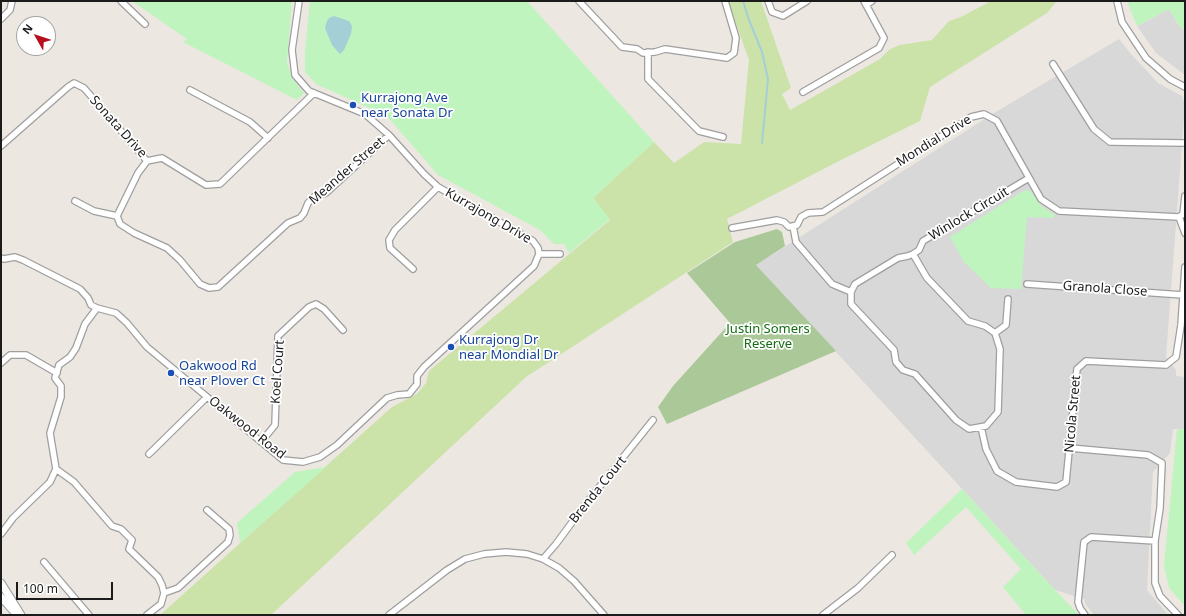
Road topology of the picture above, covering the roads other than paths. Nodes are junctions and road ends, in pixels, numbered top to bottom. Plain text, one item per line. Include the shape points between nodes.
1 (13, 1) edge
2 (121, 1) edge
3 (299, 1) edge
4 (579, 1) edge
5 (725, 1) edge
6 (768, 1) edge
7 (807, 1) edge
8 (872, 1) edge
9 (1117, 1) edge
10 (865, 3) edge
11 (1, 19) edge
12 (146, 24) dead end
13 (648, 52) junction
14 (1053, 64) dead end
15 (1185, 87) edge
16 (190, 90) dead end
17 (802, 92) dead end
18 (314, 93) junction
19 (389, 135) junction
20 (723, 137) dead end
21 (268, 138) junction
22 (1185, 143) edge
23 (1, 146) edge
24 (147, 161) junction
25 (1029, 178) junction
26 (438, 187) junction
27 (1185, 196) edge
28 (75, 200) dead end
29 (117, 216) junction
30 (1179, 217) junction
31 (792, 226) junction
32 (732, 228) dead end
33 (1185, 233) edge
34 (539, 254) junction
35 (560, 254) dead end
36 (912, 254) junction
37 (1, 258) edge
38 (1185, 267) edge
39 (412, 269) dead end
40 (1027, 284) dead end
41 (851, 292) junction
42 (1183, 295) junction
43 (1008, 299) dead end
44 (97, 308) junction
45 (343, 330) dead end
46 (995, 333) junction
47 (1, 363) edge
48 (57, 373) junction
49 (208, 397) junction
50 (653, 420) dead end
51 (981, 427) junction
52 (261, 442) junction
53 (1070, 448) junction
54 (149, 454) dead end
55 (302, 462) joint
56 (56, 469) junction
57 (207, 510) dead end
58 (1, 534) edge
59 (1155, 541) junction
60 (892, 556) dead end
61 (543, 559) junction
62 (44, 562) dead end
63 (1, 583) edge
64 (164, 593) junction
65 (1, 597) edge
66 (17, 615) edge
67 (21, 615) edge
68 (89, 615) edge
69 (147, 615) edge
70 (389, 615) edge
71 (604, 615) edge
72 (823, 615) edge
73 (1085, 615) edge
74 (1178, 615) edge

1 - 11 street via 10,10
2 - 12 street
3 - 18 street, Kurrajong Drive via 292,50 295,75
4 - 13 street via 622,47
5 - 13 street via 736,38 734,53 727,58 665,49
6 - 7 street via 772,12 783,16
8 - 10 street
9 - 15 street via 1122,22 1146,58 1170,79
10 - 17 street via 884,38 879,48
13 - 20 street via 648,79 699,131
14 - 22 street via 1094,129 1110,142
16 - 21 street via 250,122
18 - 19 street, Kurrajong Drive via 365,114
18 - 21 street, Sonata Drive
19 - 26 street, Kurrajong Drive
19 - 29 street, Meander Street via 326,193 316,195 300,218 288,223 218,287 210,288 200,284 167,248 124,227
21 - 24 street, Sonata Drive via 220,184 206,185 162,158
23 - 24 street, Sonata Drive via 74,84 84,88
24 - 29 street via 138,173
25 - 30 street, Mondial Drive via 1041,199 1059,211
25 - 31 street, Mondial Drive via 997,120 984,114 971,117 823,212 808,213
25 - 36 street, Winlock Circuit via 923,241
26 - 34 street, Kurrajong Drive via 533,241
26 - 39 street via 395,230 389,240 390,248
27 - 30 street via 1183,214
28 - 29 street via 94,211
30 - 33 street
31 - 32 street via 789,227 777,220
31 - 41 street via 796,242 832,284
34 - 35 street
34 - 55 street, Kurrajong Drive via 534,266 424,367 417,376 417,384 409,394 387,398 320,457
36 - 41 street, Winlock Circuit via 898,258 856,284
36 - 46 street via 927,278 968,321 985,326
37 - 44 street via 15,257 80,289 91,305
38 - 42 street, Nicola Street
40 - 42 street, Granola Close
41 - 51 street via 851,304 894,350 896,362 903,370 915,374 956,420 969,429
42 - 53 street, Nicola Street via 1176,357 1166,365 1086,361 1077,369
43 - 46 street via 1006,325
44 - 48 street via 85,324 76,348 70,357 59,365
44 - 49 street, Oakwood Road via 116,313 147,347
45 - 52 street, Koel Court via 316,304 309,307 278,336 274,425
46 - 51 street via 1000,349 998,412 986,426
47 - 48 street via 10,355 26,355
48 - 56 street via 55,378 61,386 61,397 50,433
49 - 52 street, Oakwood Road
49 - 54 street
50 - 61 street, Brenda Court
51 - 53 street, Nicola Street via 986,449 997,471 1016,482 1058,486 1066,482
52 - 55 street, Oakwood Road via 283,460
53 - 59 street via 1148,455 1162,463 1160,508
56 - 58 street via 50,482 13,518
56 - 64 street via 74,482 112,526 121,529 132,540 129,549 158,577
57 - 64 street via 229,529 228,542 178,588
59 - 73 street via 1091,537 1084,542 1078,602
59 - 74 street via 1155,583 1160,596
60 - 72 street via 858,588
61 - 70 street via 506,552 465,559
61 - 71 street via 574,581
62 - 68 street
63 - 67 street
64 - 69 street via 161,604
65 - 66 street

